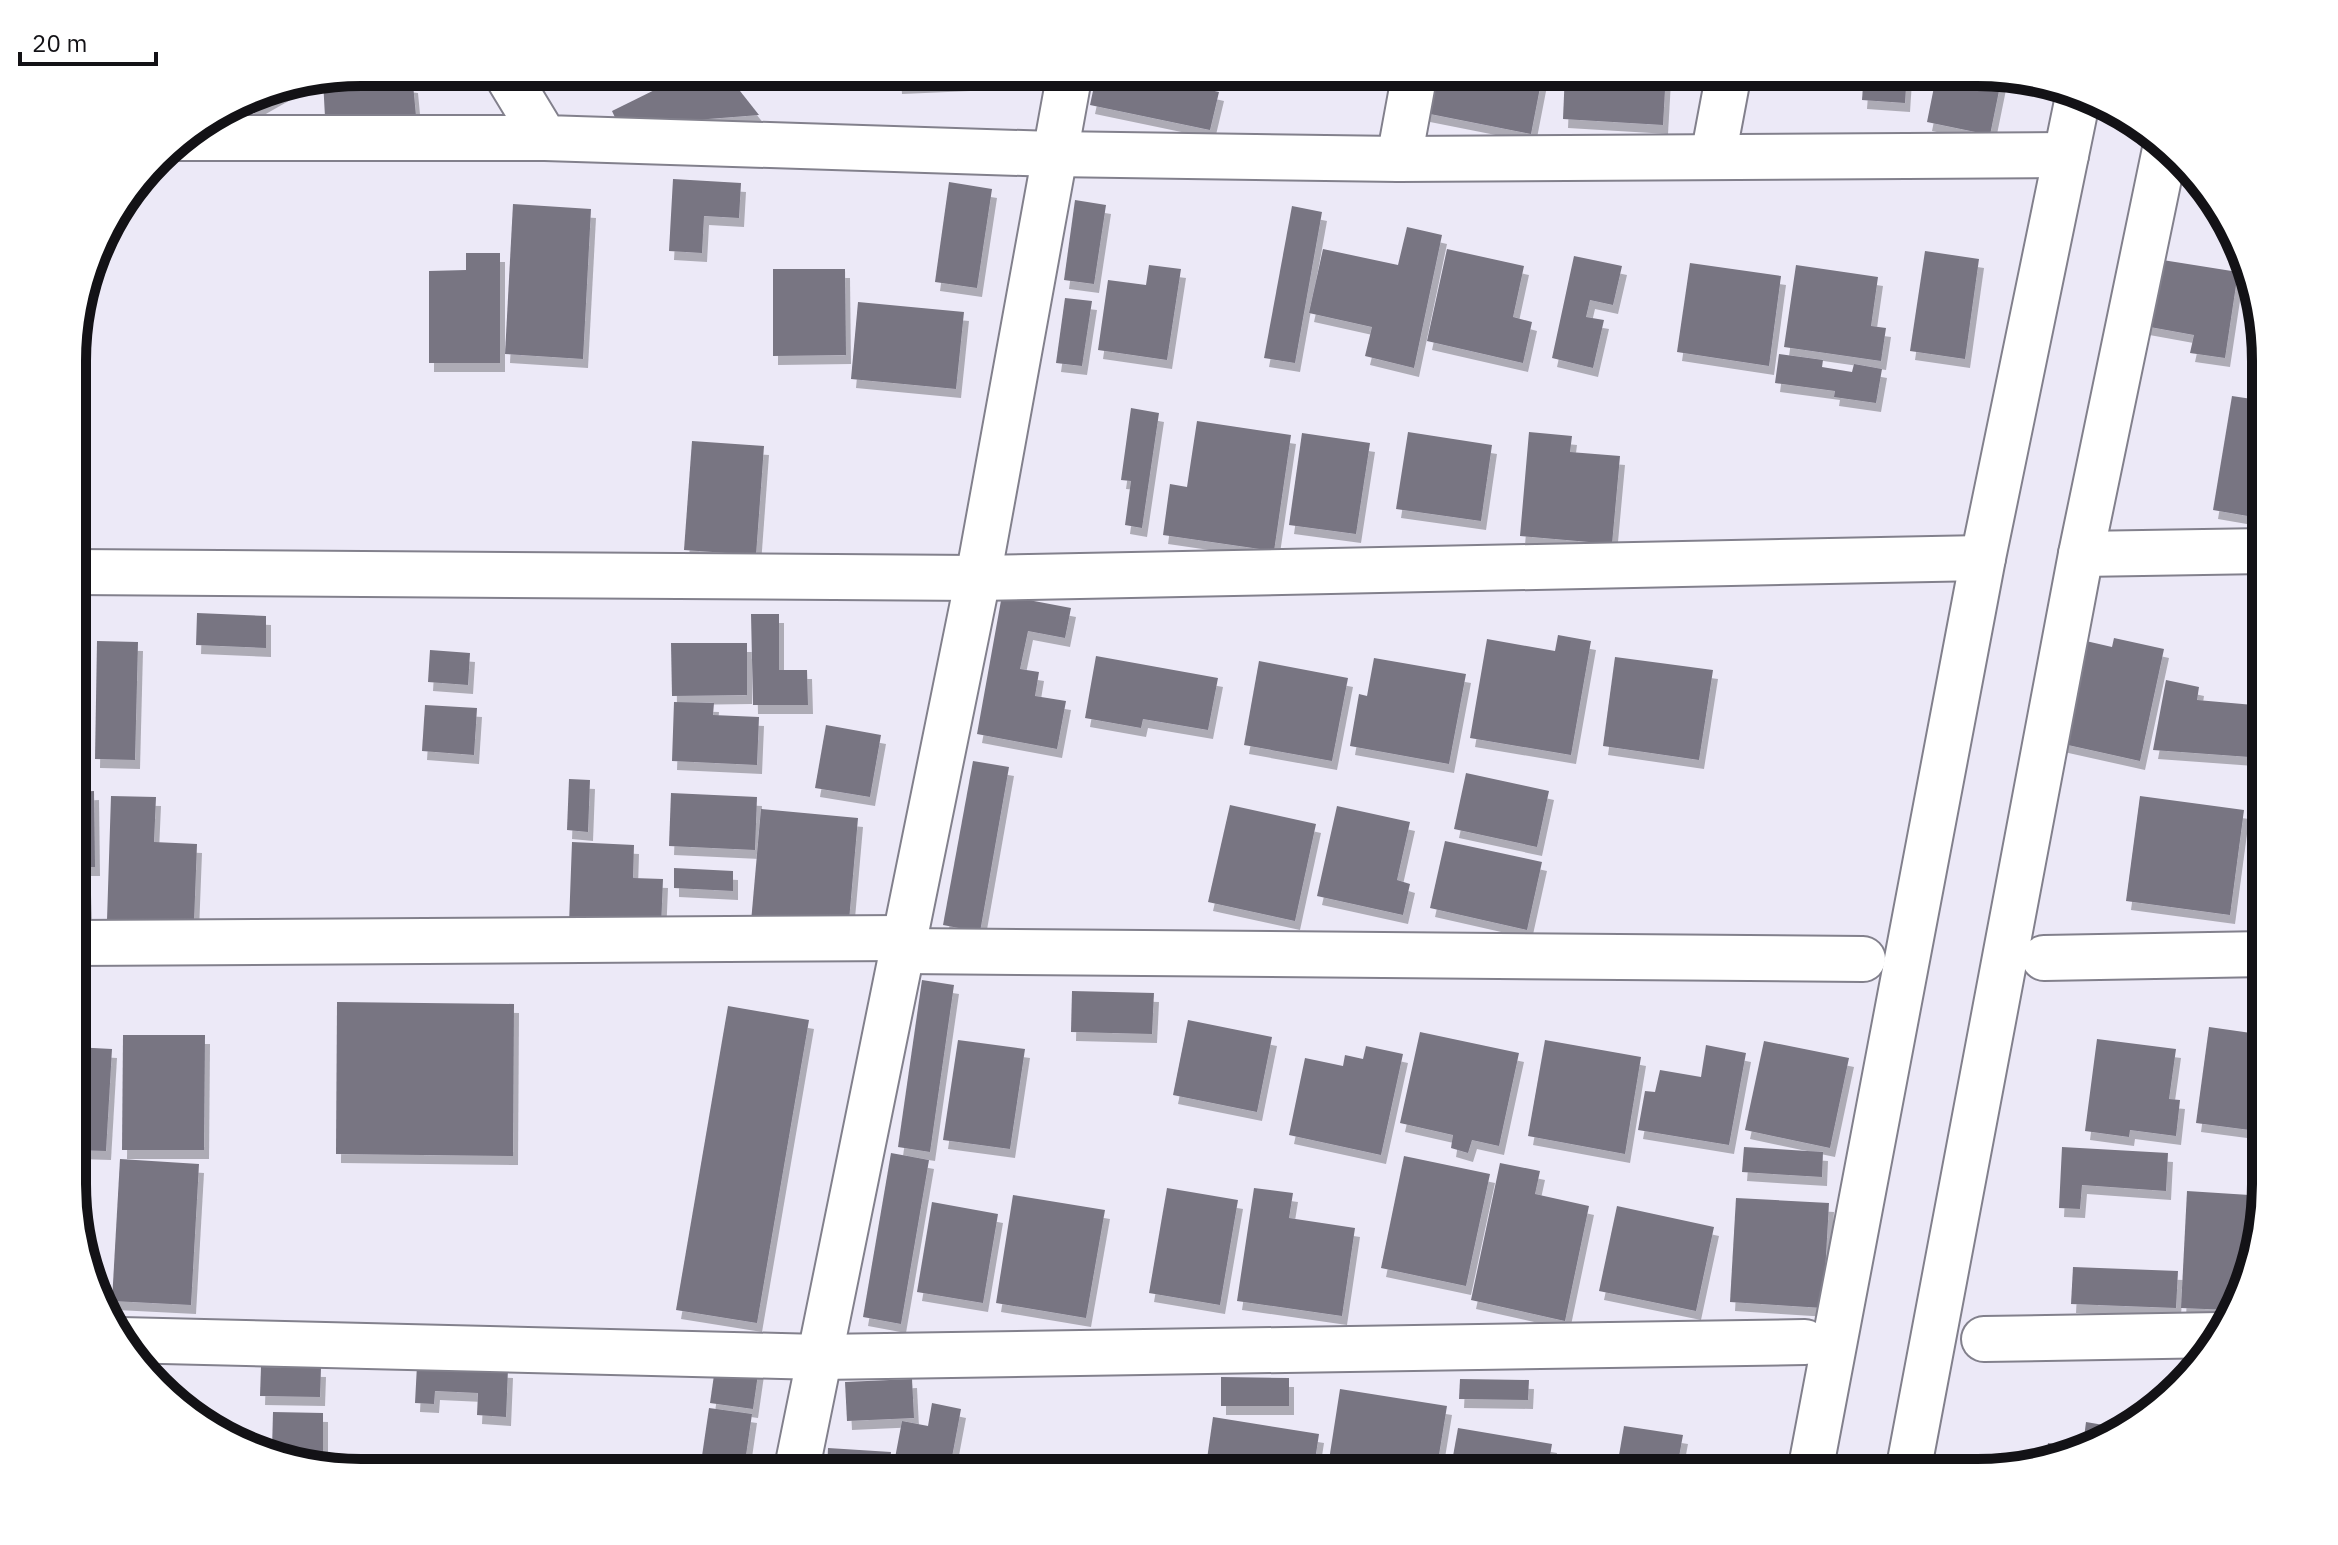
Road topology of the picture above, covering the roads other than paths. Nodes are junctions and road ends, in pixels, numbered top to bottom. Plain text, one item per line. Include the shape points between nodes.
1 (1412, 86) edge
2 (1726, 86) edge
3 (514, 87) edge
4 (1067, 87) edge
5 (2076, 105) edge
6 (200, 138) edge
7 (545, 138) junction
8 (1053, 154) junction
9 (2066, 155) junction
10 (1713, 157) junction
11 (1399, 159) junction
12 (2164, 160) edge
13 (2251, 551) edge
14 (2081, 554) junction
15 (1983, 558) junction
16 (86, 572) edge
17 (978, 578) junction
18 (86, 943) edge
19 (904, 944) junction
20 (2251, 954) edge
21 (2044, 958) dead end
22 (1863, 959) dead end
23 (2207, 1335) edge
24 (1984, 1339) dead end
25 (135, 1340) edge
26 (1805, 1342) dead end
27 (820, 1357) junction
28 (1813, 1458) edge
29 (1911, 1458) edge
30 (799, 1459) edge

1 - 11 street
2 - 10 street
3 - 7 street
4 - 8 street
5 - 9 street
6 - 7 street
7 - 8 street
8 - 11 street
8 - 17 street
9 - 10 street
9 - 15 street
10 - 11 street
12 - 14 street
13 - 14 street
14 - 29 street
15 - 17 street
15 - 28 street
16 - 17 street
17 - 19 street
18 - 19 street
19 - 22 street
19 - 27 street
20 - 21 street
23 - 24 street
25 - 27 street
26 - 27 street
27 - 30 street

